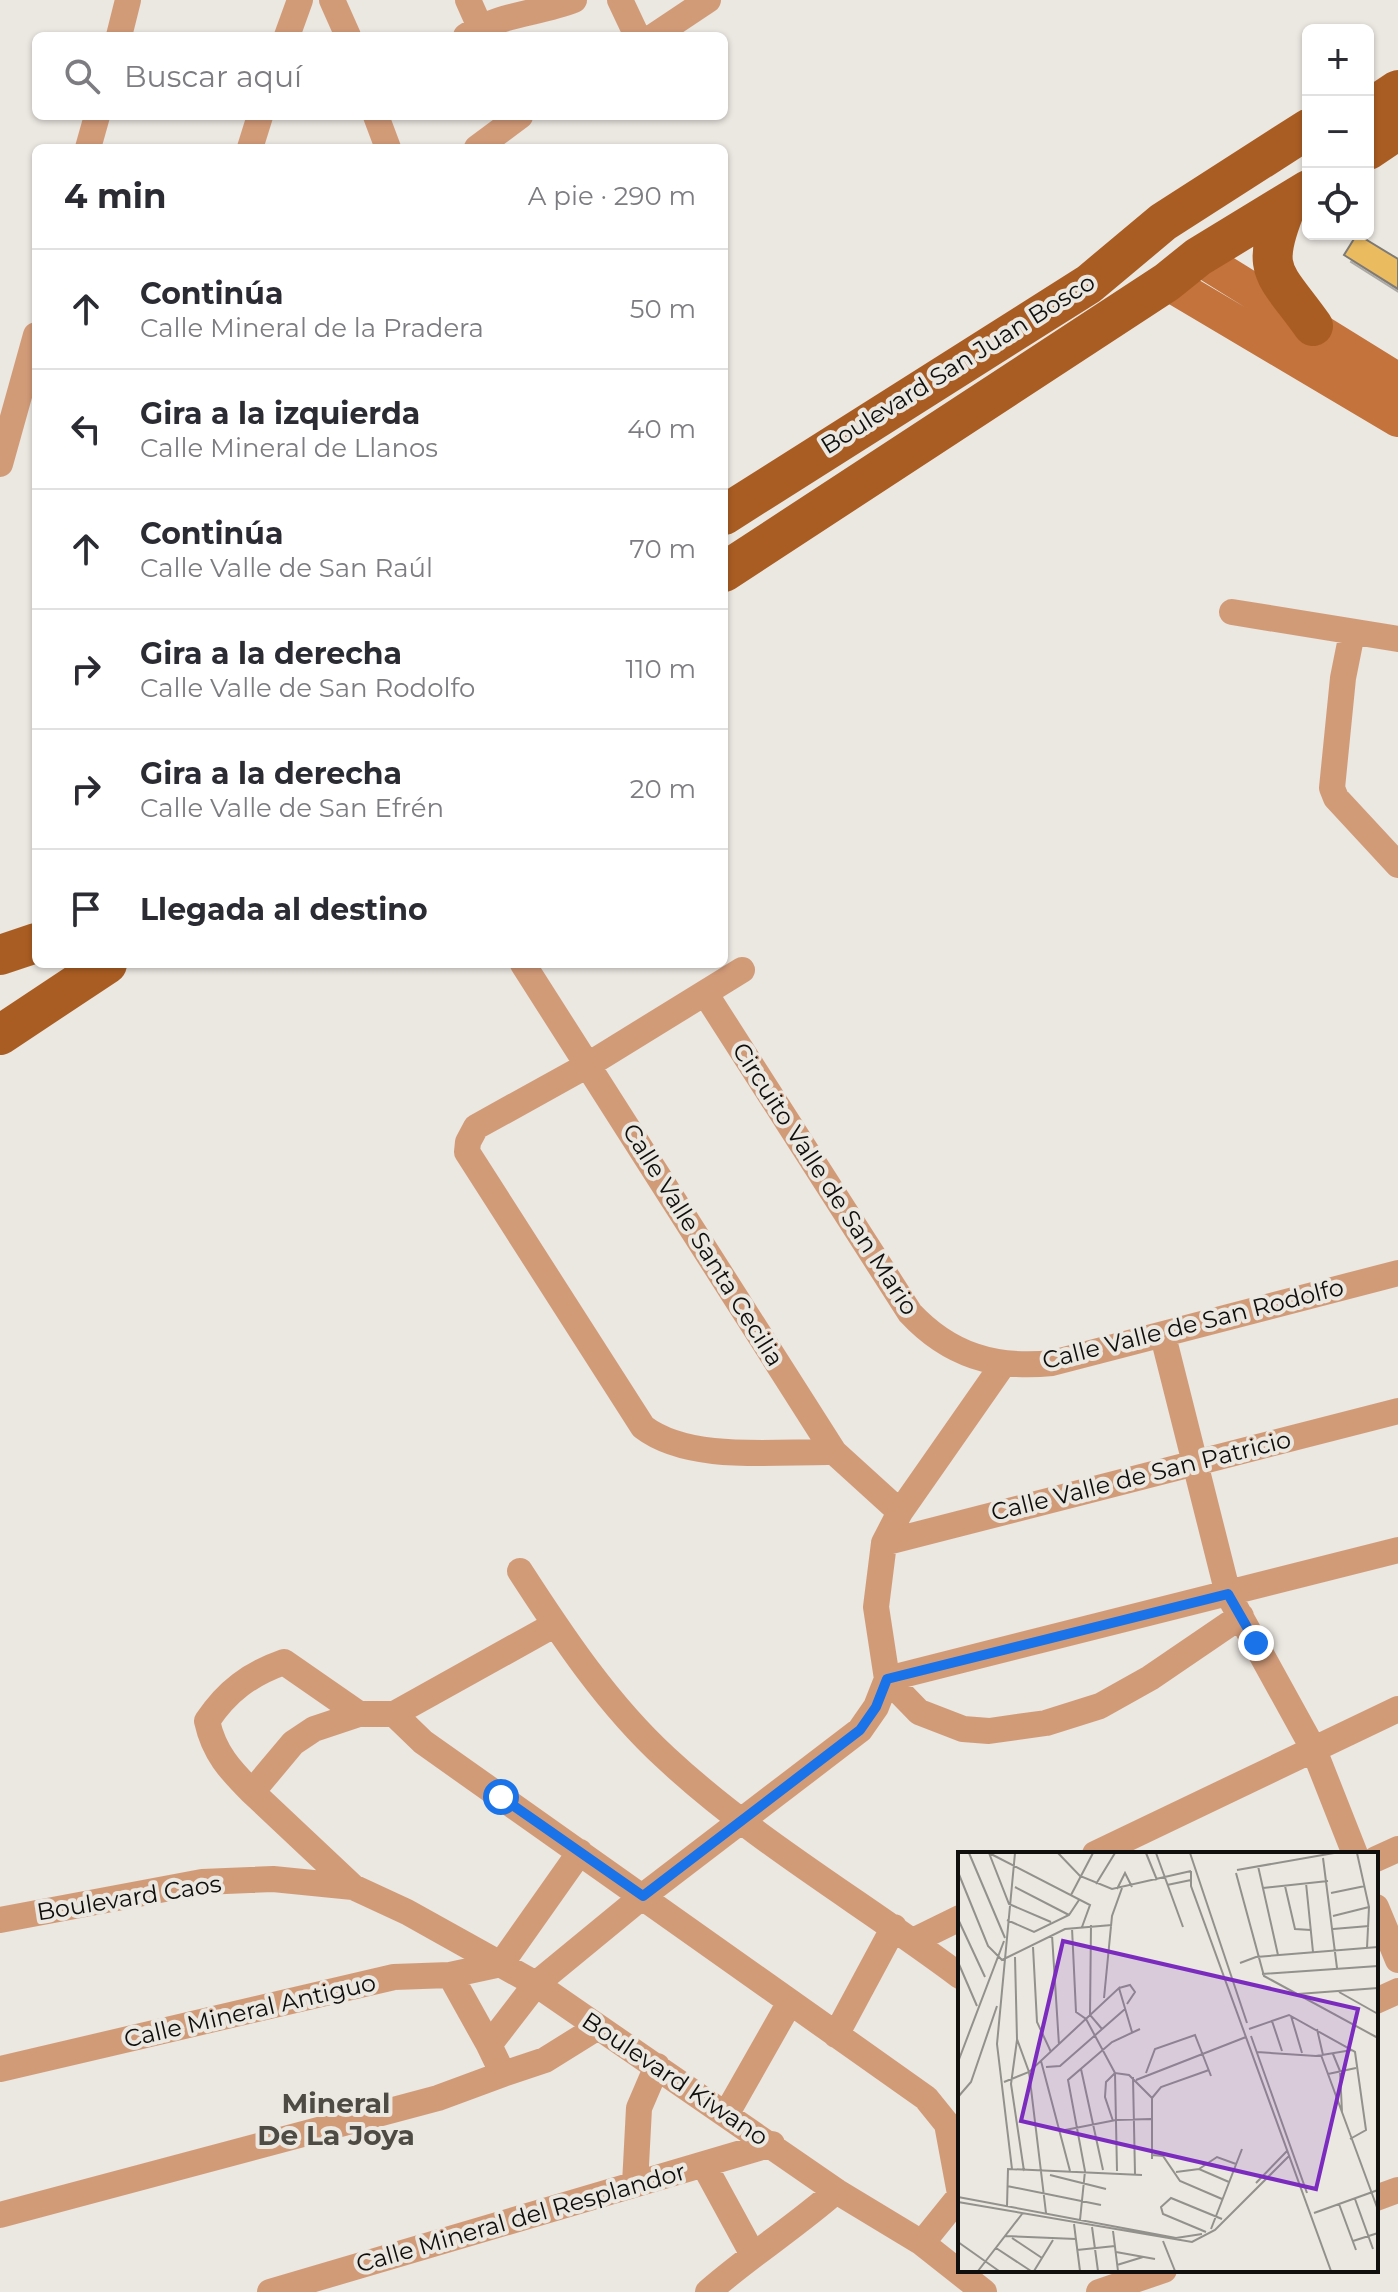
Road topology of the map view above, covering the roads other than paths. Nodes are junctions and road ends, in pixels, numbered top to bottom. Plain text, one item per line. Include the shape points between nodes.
1 (128, 0) edge
2 (300, 0) edge
3 (332, 0) edge
4 (468, 0) edge
5 (574, 0) edge
6 (620, 0) edge
7 (707, 0) edge
8 (120, 32) edge
9 (288, 32) edge
10 (346, 32) edge
11 (476, 32) edge
12 (479, 32) edge
13 (635, 32) edge
14 (660, 32) edge
15 (1398, 80) edge
16 (1374, 90) edge
17 (1398, 90) edge
18 (1374, 106) edge
19 (96, 120) edge
20 (259, 120) edge
21 (378, 120) edge
22 (515, 120) edge
23 (1398, 130) edge
24 (1302, 133) edge
25 (89, 144) edge
26 (251, 144) edge
27 (386, 144) edge
28 (482, 144) edge
29 (1374, 146) edge
30 (1302, 155) edge
31 (1298, 197) edge
32 (1178, 264) junction
33 (1089, 284) junction
34 (1313, 326) junction
35 (32, 349) edge
36 (1398, 381) edge
37 (1398, 419) edge
38 (0, 464) edge
39 (735, 508) edge
40 (728, 530) edge
41 (728, 569) edge
42 (1232, 612) dead end
43 (1352, 633) junction
44 (1398, 639) edge
45 (1398, 865) edge
46 (32, 944) edge
47 (0, 955) edge
48 (101, 968) edge
49 (526, 968) edge
50 (742, 970) dead end
51 (705, 993) junction
52 (0, 1035) edge
53 (588, 1065) junction
54 (1398, 1273) edge
55 (1163, 1336) junction
56 (1004, 1363) junction
57 (1398, 1411) edge
58 (834, 1452) junction
59 (1193, 1462) junction
60 (900, 1512) junction
61 (884, 1543) junction
62 (1398, 1550) edge
63 (520, 1571) dead end
64 (1234, 1605) junction
65 (554, 1625) junction
66 (887, 1679) junction
67 (1398, 1709) edge
68 (359, 1714) junction
69 (394, 1714) junction
70 (1314, 1750) junction
71 (252, 1792) junction
72 (743, 1822) junction
73 (1398, 1849) edge
74 (580, 1852) junction
75 (1099, 1852) edge
76 (1354, 1852) edge
77 (1378, 1858) edge
78 (353, 1887) junction
79 (643, 1896) junction
80 (1378, 1912) edge
81 (958, 1919) edge
82 (0, 1920) edge
83 (903, 1934) junction
84 (1398, 1960) edge
85 (501, 1964) junction
86 (450, 1975) junction
87 (958, 1975) edge
88 (536, 1984) junction
89 (1398, 1991) edge
90 (1378, 2000) edge
91 (790, 2002) junction
92 (598, 2027) junction
93 (836, 2035) junction
94 (489, 2045) junction
95 (657, 2066) junction
96 (0, 2069) edge
97 (503, 2074) junction
98 (727, 2113) junction
99 (772, 2144) junction
100 (704, 2165) junction
101 (958, 2182) edge
102 (635, 2184) junction
103 (1398, 2190) edge
104 (836, 2191) junction
105 (1378, 2197) edge
106 (958, 2198) edge
107 (0, 2215) edge
108 (922, 2243) junction
109 (752, 2253) junction
110 (958, 2271) edge
111 (959, 2272) edge
112 (1158, 2272) edge
113 (270, 2292) edge
114 (708, 2292) edge
115 (984, 2292) edge
116 (1099, 2292) edge

1 - 8 street
2 - 9 street
3 - 10 street
4 - 11 street
5 - 12 street
6 - 13 street
7 - 14 street
15 - 16 main road
17 - 18 main road
19 - 25 street
20 - 26 street
21 - 27 street
22 - 28 street
23 - 29 main road
24 - 33 main road, Boulevard San Juan Bosco via 1163,222
30 - 32 main road, Boulevard San Juan Bosco via 1197,225
31 - 32 main road, Boulevard San Juan Bosco
31 - 34 main road via 1274,236 1271,261 1279,285
32 - 33 main road via 1145,257
32 - 34 street
32 - 37 street
32 - 41 main road, Boulevard San Juan Bosco
33 - 39 main road, Boulevard San Juan Bosco
34 - 36 street
35 - 38 street
39 - 40 main road via 735,526
42 - 43 street
43 - 44 street
43 - 45 street via 1332,788
46 - 47 main road
48 - 52 main road
49 - 53 street, Calle Valle Santa Cecilia
50 - 51 street
51 - 53 street
51 - 56 street, Circuito Valle de San Mario via 910,1313 933,1338
53 - 58 street, Calle Valle Santa Cecilia
53 - 58 street via 476,1127 468,1142 471,1162 643,1427 658,1439 693,1450
54 - 55 street, Calle Valle de San Rodolfo
55 - 56 street, Calle Valle de San Rodolfo via 1052,1363
55 - 59 street
56 - 60 street
57 - 59 street, Calle Valle de San Patricio
58 - 60 street, Calle Valle Santa Cecilia
59 - 61 street, Calle Valle de San Patricio
59 - 64 street
60 - 61 street
61 - 66 street via 876,1607
62 - 64 street
63 - 65 street
64 - 66 street
64 - 66 street via 1150,1678 1100,1706 1046,1723 963,1729 919,1712
64 - 70 street
65 - 69 street
65 - 72 street via 665,1758
66 - 72 street via 860,1730
67 - 70 street
68 - 69 street
68 - 71 street via 334,1720 293,1743
68 - 71 street via 284,1662 254,1673 221,1700 207,1721 212,1745
69 - 74 street via 423,1742
70 - 75 street
70 - 76 street
71 - 78 street
72 - 79 street
72 - 83 street
73 - 77 street
74 - 79 street
74 - 85 street
78 - 82 street, Boulevard Caos via 273,1879 202,1882
78 - 85 street, Boulevard Kiwano
79 - 88 street
79 - 91 street
80 - 84 street
81 - 83 street
83 - 87 street
83 - 93 street
85 - 86 street, Calle Mineral Antiguo
85 - 88 street, Boulevard Kiwano
86 - 94 street
86 - 96 street, Calle Mineral Antiguo via 394,1977
88 - 92 street, Boulevard Kiwano
88 - 94 street
89 - 90 street
91 - 93 street
91 - 98 street
92 - 95 street, Boulevard Kiwano
92 - 97 street via 545,2060
93 - 101 street via 938,2110 951,2136
94 - 97 street
95 - 98 street, Boulevard Kiwano
95 - 102 street via 639,2108
97 - 107 street via 438,2098
98 - 99 street, Boulevard Kiwano
99 - 100 street, Calle Mineral del Resplandor
99 - 104 street, Boulevard Kiwano
100 - 102 street, Calle Mineral del Resplandor
100 - 109 street
102 - 113 street, Calle Mineral del Resplandor
103 - 105 street
104 - 108 street, Boulevard Kiwano
104 - 109 street
106 - 108 street
108 - 110 street, Boulevard Kiwano
109 - 114 street
111 - 115 street, Boulevard Kiwano
112 - 116 street

